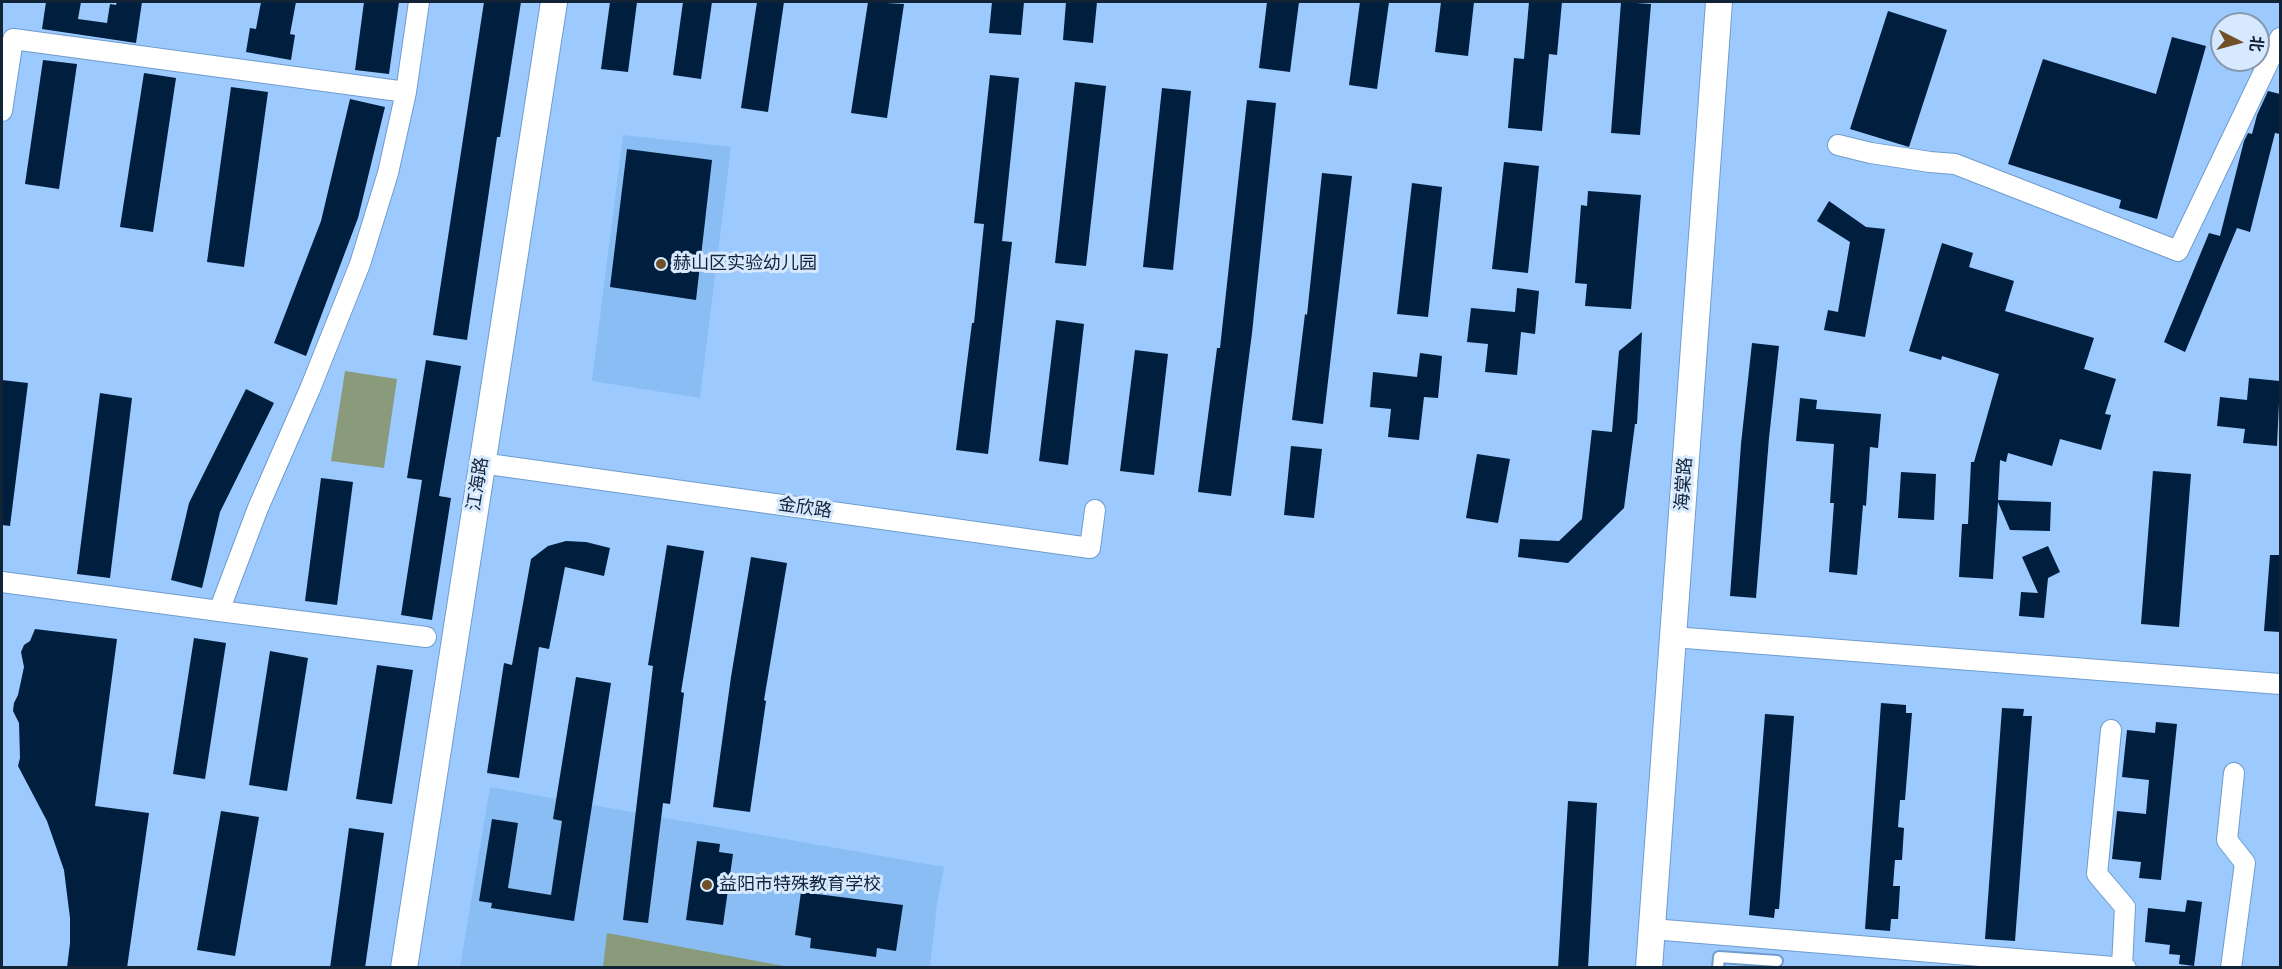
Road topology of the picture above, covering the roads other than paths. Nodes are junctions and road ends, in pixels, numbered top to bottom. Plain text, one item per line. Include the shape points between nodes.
1 (419, 2) edge
2 (554, 2) edge
3 (1719, 2) edge
4 (2280, 38) edge
5 (406, 92) junction
6 (2, 111) edge
7 (1838, 145) dead end
8 (481, 463) junction
9 (1095, 510) dead end
10 (2, 582) edge
11 (219, 611) junction
12 (426, 637) dead end
13 (1673, 637) junction
14 (2280, 684) edge
15 (2111, 730) dead end
16 (2234, 773) dead end
17 (1652, 929) junction
18 (1777, 961) dead end
19 (2124, 967) edge
20 (404, 968) edge
21 (1649, 968) edge
22 (1718, 968) edge
23 (2231, 968) edge

1 - 5 street
2 - 8 street, 江海路
3 - 13 street, 海棠路
4 - 7 street via 2178,251 1955,164
5 - 6 street via 13,39
5 - 11 street via 388,173 360,264
8 - 9 street, 金欣路 via 1090,548
8 - 20 street, 江海路
10 - 11 street
11 - 12 street
13 - 14 street
13 - 17 street, 海棠路
15 - 19 street via 2097,874 2125,907
16 - 23 street via 2227,840 2245,862
17 - 19 street
17 - 21 street, 海棠路
18 - 22 lane via 1719,957

